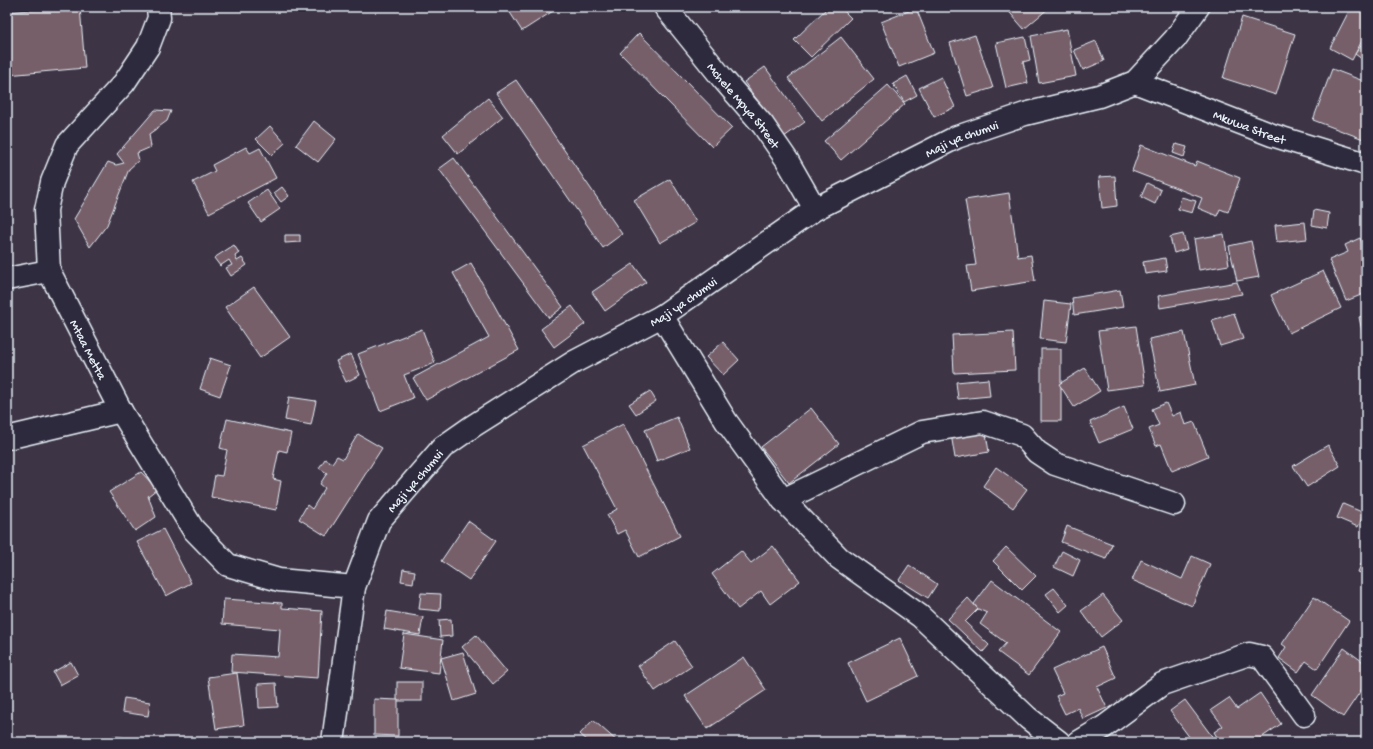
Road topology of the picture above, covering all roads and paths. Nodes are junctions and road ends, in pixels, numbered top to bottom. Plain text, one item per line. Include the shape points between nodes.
1 (158, 7) edge
2 (665, 7) edge
3 (1198, 7) edge
4 (1135, 82) junction
5 (1366, 164) edge
6 (815, 209) junction
7 (49, 272) junction
8 (7, 279) edge
9 (662, 316) junction
10 (120, 411) junction
11 (7, 438) edge
12 (783, 500) junction
13 (1174, 504) dead end
14 (354, 587) junction
15 (1304, 715) dead end
16 (333, 742) edge
17 (1059, 742) edge
18 (1080, 742) edge

1 - 7 street, Mtaa Metta via 158,18 148,47 124,83 67,145 52,182 46,210
2 - 6 street, Mchele Mpya Street via 763,125
3 - 4 street, Maji ya chumvi via 1176,39
4 - 5 street, Mkuwa Street via 1272,135
4 - 6 street, Maji ya chumvi via 1099,96 1025,114 957,137
6 - 9 street, Maji ya chumvi
7 - 8 street
7 - 10 street, Mtaa Metta
9 - 12 street via 726,421
9 - 14 street, Maji ya chumvi via 574,362 443,447 379,520
10 - 11 street
10 - 14 street, Mtaa Metta via 193,529 228,565 279,580
12 - 13 street via 922,432 983,422 1022,434 1037,452 1055,464
12 - 17 street via 840,558 920,616 1028,718
14 - 16 street, Maji ya chumvi
15 - 18 street via 1262,657 1249,654 1162,684

